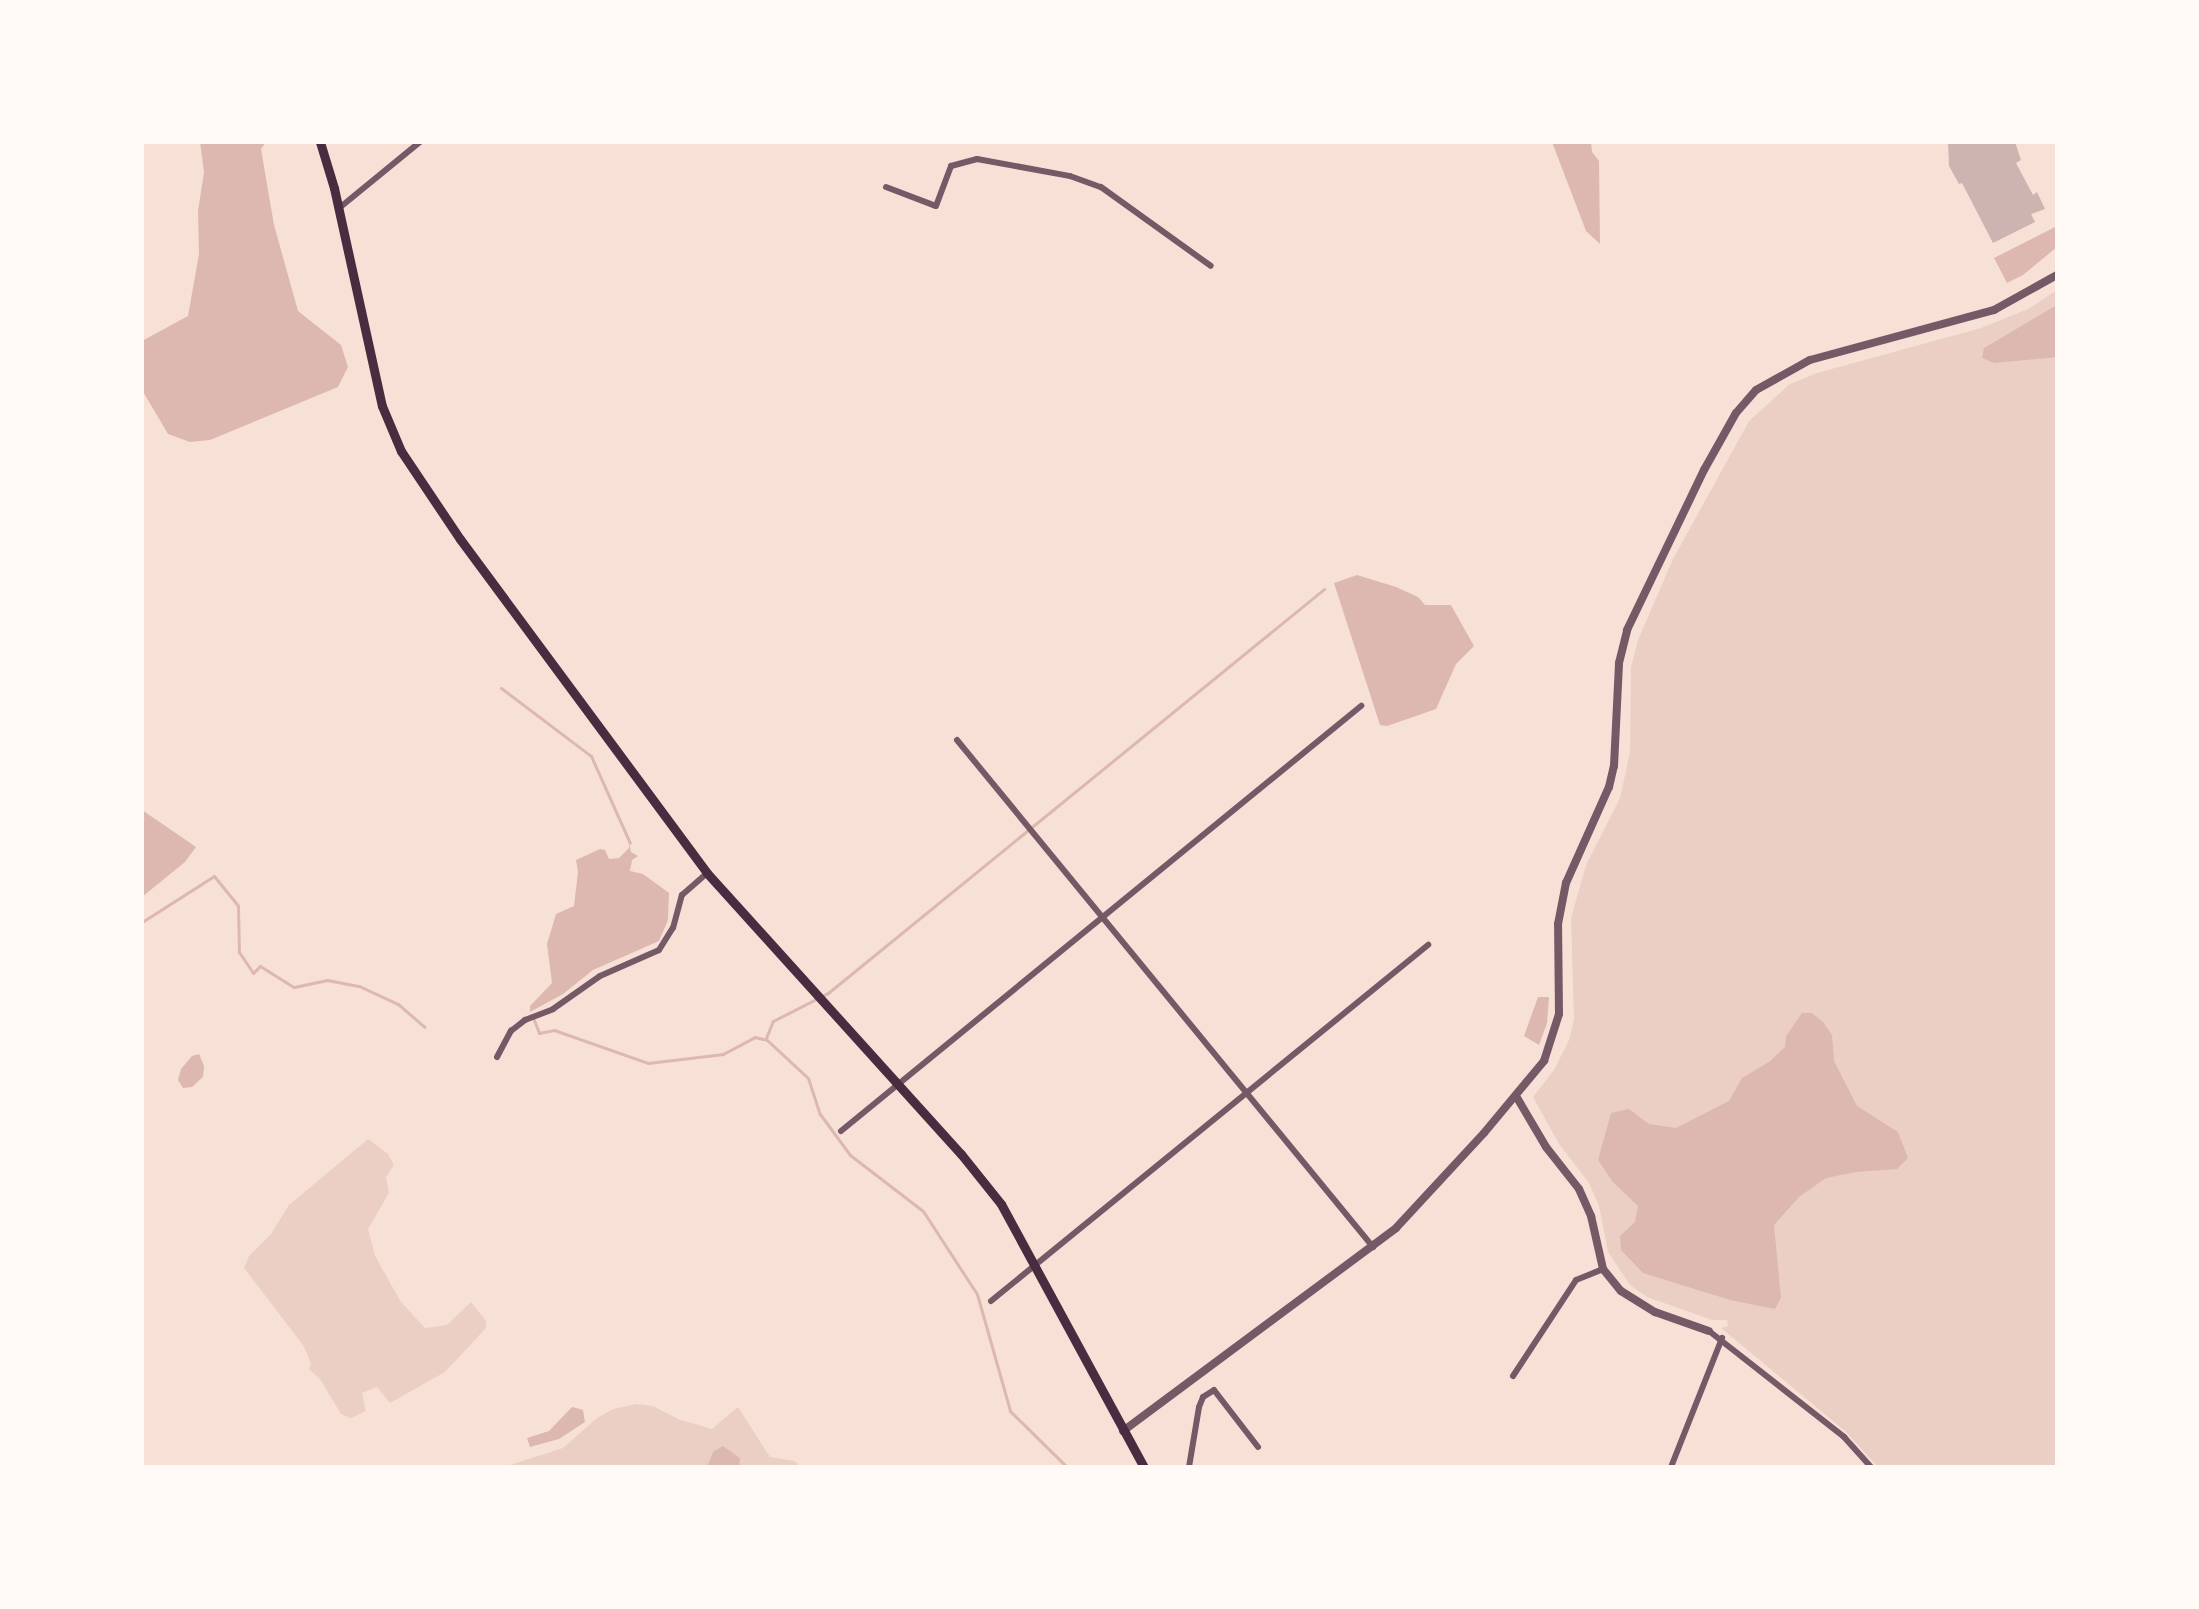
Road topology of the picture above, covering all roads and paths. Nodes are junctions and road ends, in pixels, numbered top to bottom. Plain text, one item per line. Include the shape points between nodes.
1 (320, 142) edge
2 (420, 142) edge
3 (886, 187) dead end
4 (338, 209) junction
5 (1211, 266) dead end
6 (2057, 275) edge
7 (1361, 706) dead end
8 (957, 740) dead end
9 (707, 873) junction
10 (1103, 915) junction
11 (1428, 945) dead end
12 (497, 1057) dead end
13 (898, 1084) junction
14 (1246, 1094) junction
15 (1516, 1096) junction
16 (841, 1131) dead end
17 (1373, 1247) junction
18 (1037, 1265) junction
19 (1603, 1269) junction
20 (991, 1301) dead end
21 (1709, 1331) joint
22 (1722, 1338) junction
23 (1513, 1376) dead end
24 (1123, 1431) junction
25 (1258, 1447) dead end
26 (1144, 1467) edge
27 (1189, 1467) edge
28 (1671, 1467) edge
29 (1871, 1467) edge

1 - 4 main road
2 - 4 street
3 - 5 street via 936,206 951,166 977,159 1070,176 1101,187
4 - 9 main road via 382,406 401,451
6 - 15 street via 1994,310 1810,360 1756,390 1736,413 1627,630 1619,663 1612,777 1560,908 1559,1014 1544,1061
7 - 10 street
8 - 10 street
9 - 12 street via 682,895 673,928 659,950 600,976 553,1009 525,1020 511,1031
9 - 13 main road
10 - 13 street
10 - 14 street
11 - 14 street
13 - 16 street
13 - 18 main road via 982,1179
14 - 17 street
14 - 18 street
15 - 17 street via 1416,1209
15 - 19 street via 1586,1202
17 - 24 street
18 - 20 street
18 - 24 main road
19 - 21 street via 1634,1303
19 - 23 street via 1576,1280
21 - 22 street
22 - 28 street
22 - 29 street via 1844,1437
24 - 26 main road
25 - 27 street via 1214,1390 1199,1407

